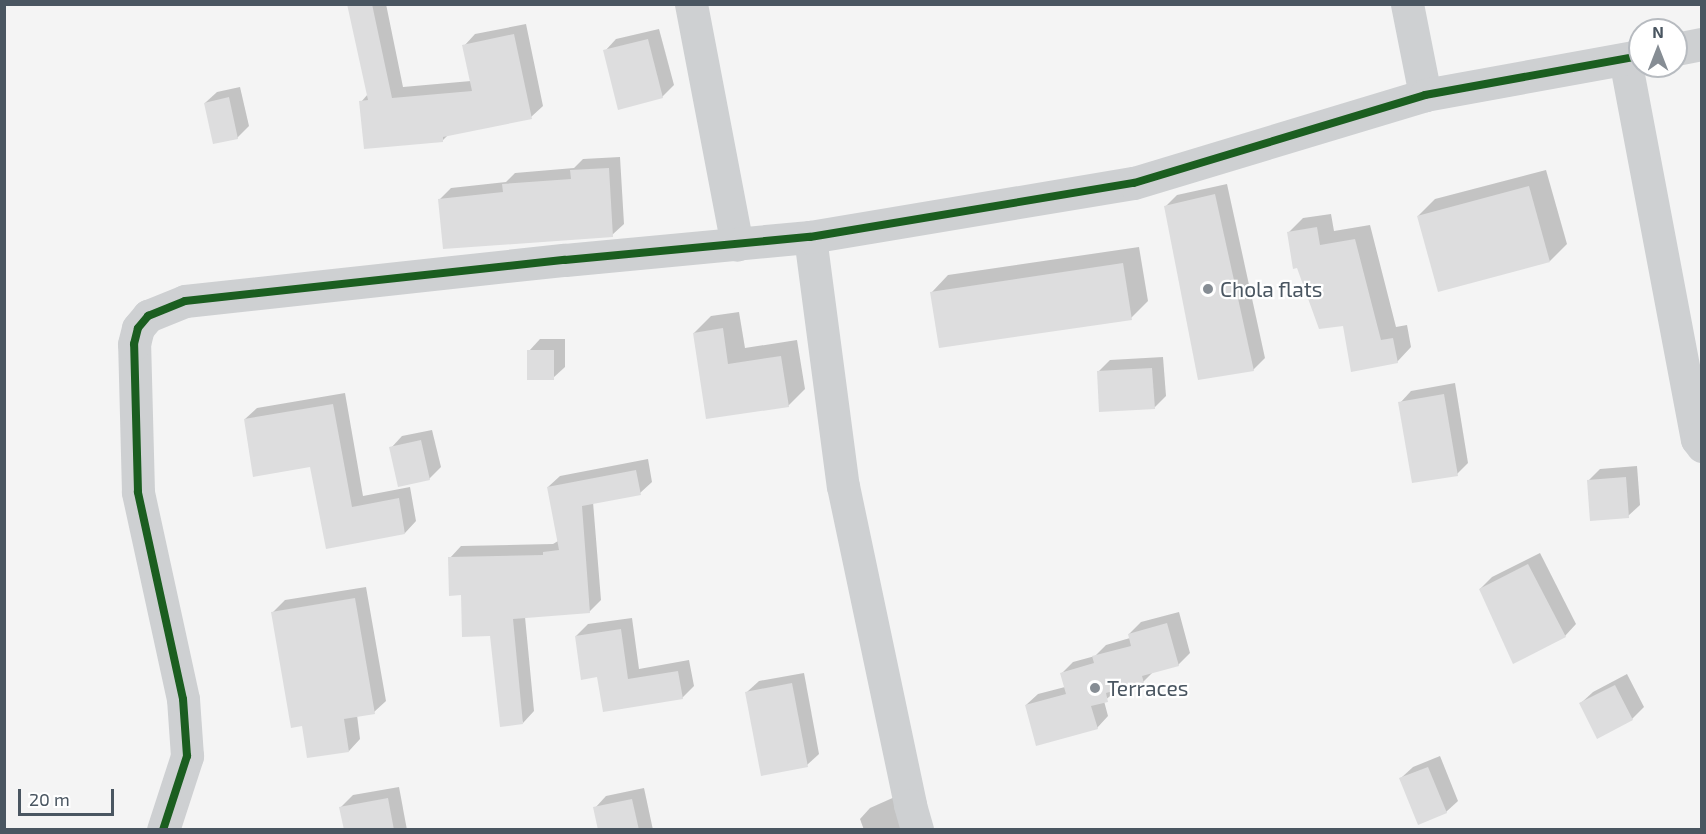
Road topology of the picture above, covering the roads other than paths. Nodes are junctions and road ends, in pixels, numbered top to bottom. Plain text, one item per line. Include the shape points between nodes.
1 (691, 4) edge
2 (1407, 4) edge
3 (1628, 59) edge
4 (1636, 78) edge
5 (1425, 95) junction
6 (810, 237) junction
7 (737, 246) junction
8 (1701, 446) edge
9 (163, 830) edge
10 (917, 830) edge

1 - 7 street
2 - 5 street
3 - 5 street
4 - 8 street
5 - 6 street via 1134,183
6 - 7 street
6 - 10 street via 843,486
7 - 9 street via 565,260 185,301 148,316 138,328 134,344 138,492 183,699 187,756

